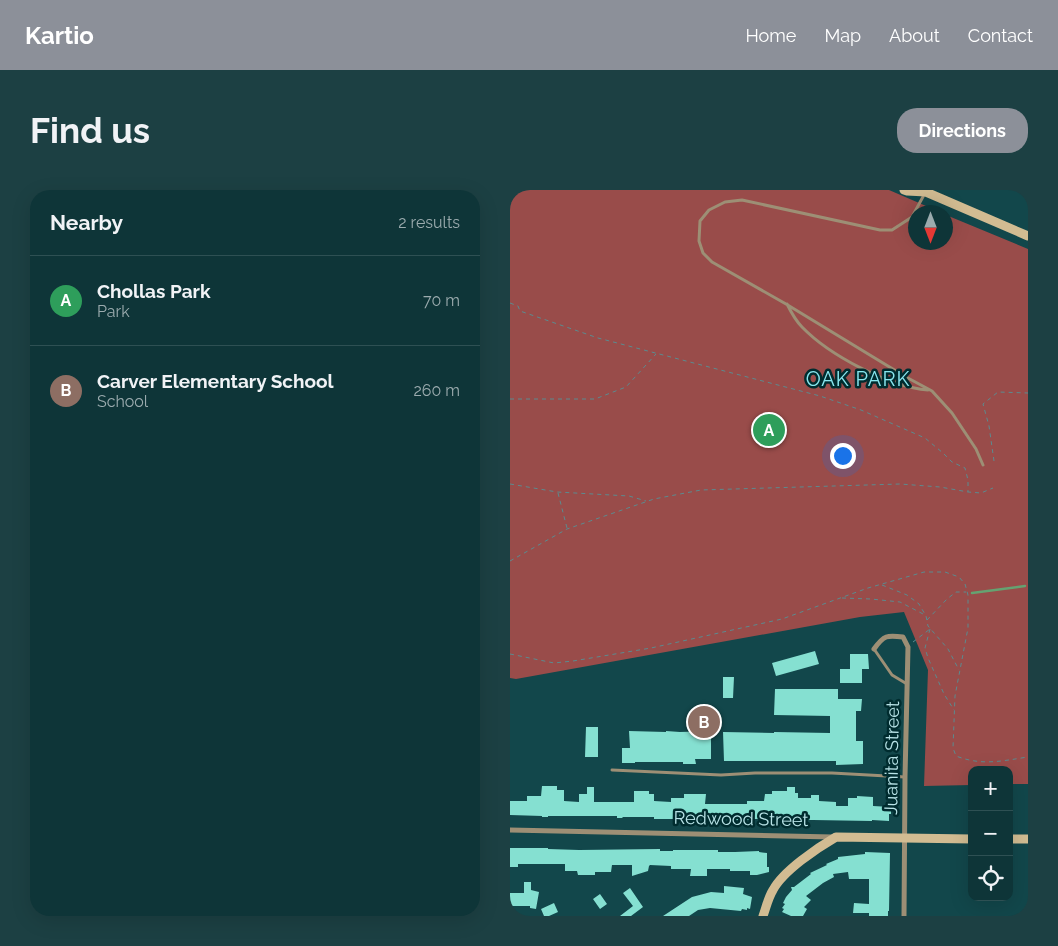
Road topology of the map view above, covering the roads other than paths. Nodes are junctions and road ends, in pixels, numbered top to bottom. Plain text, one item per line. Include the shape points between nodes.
1 (904, 190) edge
2 (926, 191) edge
3 (1028, 236) edge
4 (786, 304) junction
5 (932, 391) junction
6 (983, 465) dead end
7 (874, 649) joint
8 (907, 684) junction
9 (612, 770) dead end
10 (905, 777) junction
11 (510, 830) edge
12 (836, 837) junction
13 (905, 838) junction
14 (968, 839) edge
15 (1013, 839) edge
16 (1028, 839) edge
17 (763, 916) edge
18 (904, 916) edge

1 - 2 street
2 - 3 street
2 - 4 lane via 912,217 892,230 742,200 725,202 709,210 700,221 699,241 703,253 712,262
4 - 5 lane
4 - 5 lane via 802,327 855,365 918,390
5 - 6 lane via 952,413
7 - 8 lane via 892,675
7 - 8 street, Juanita Street via 890,635 904,637 908,647
8 - 10 street, Juanita Street
9 - 10 lane
10 - 13 street, Juanita Street
11 - 12 street, Redwood Street
12 - 13 street, Redwood Street
12 - 17 street via 781,878
13 - 14 street, Redwood Street
13 - 18 street, Juanita Street
15 - 16 street

